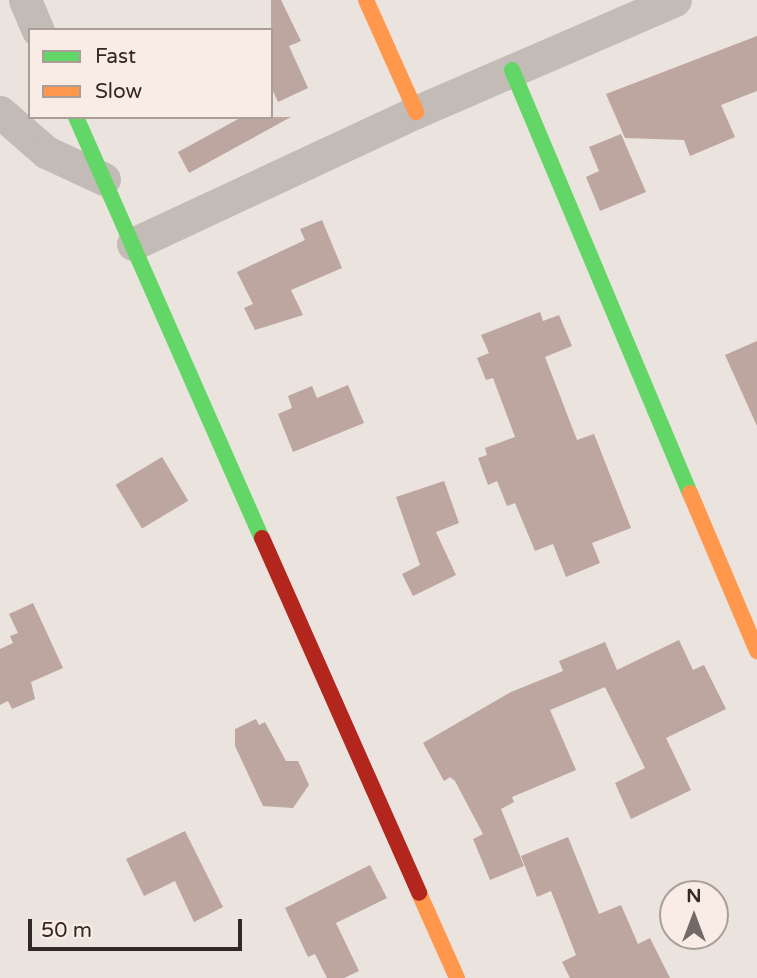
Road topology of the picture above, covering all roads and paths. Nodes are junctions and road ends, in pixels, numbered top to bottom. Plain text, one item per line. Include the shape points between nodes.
1 (25, 0) edge
2 (366, 0) edge
3 (675, 0) edge
4 (37, 28) edge
5 (512, 70) junction
6 (0, 112) edge
7 (416, 112) junction
8 (77, 119) edge
9 (104, 179) junction
10 (133, 244) junction
11 (757, 651) edge
12 (457, 978) edge

1 - 4 street
2 - 7 street
3 - 5 street
5 - 7 street
5 - 11 street
6 - 9 street via 46,152
7 - 10 street
8 - 9 street
9 - 10 street
10 - 12 street

